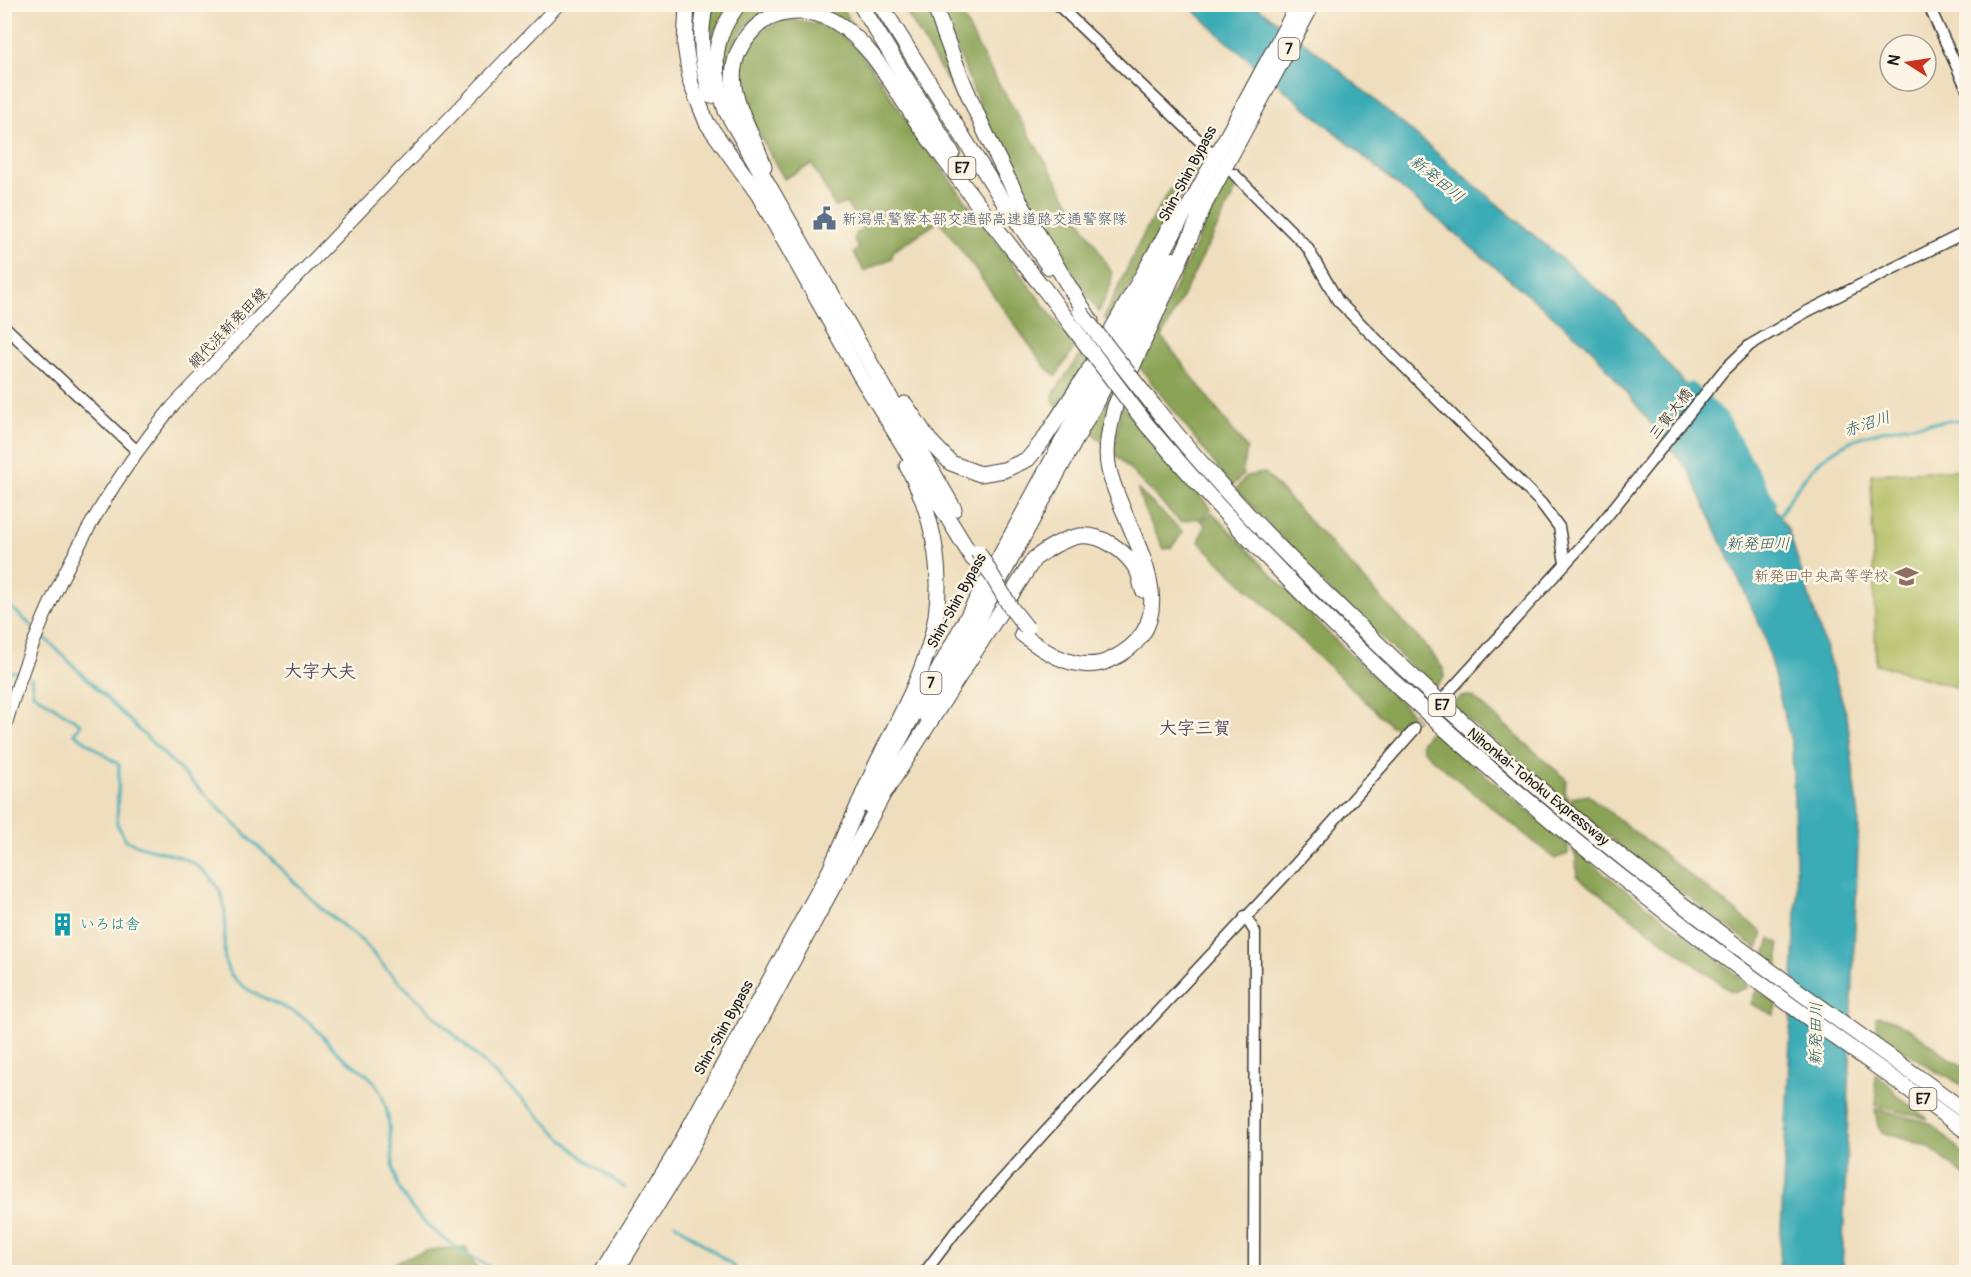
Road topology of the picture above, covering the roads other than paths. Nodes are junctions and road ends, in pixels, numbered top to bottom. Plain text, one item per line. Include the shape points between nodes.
1 (559, 4) edge
2 (687, 4) edge
3 (706, 4) edge
4 (739, 4) edge
5 (860, 4) edge
6 (880, 4) edge
7 (934, 4) edge
8 (1057, 4) edge
9 (1298, 4) edge
10 (1313, 4) edge
11 (1928, 4) edge
12 (1966, 87) edge
13 (1259, 91) junction
14 (1209, 150) dead end
15 (1234, 174) dead end
16 (765, 192) junction
17 (1204, 206) junction
18 (1188, 209) junction
19 (1966, 232) edge
20 (1048, 295) junction
21 (1078, 316) junction
22 (4, 326) edge
23 (872, 365) junction
24 (860, 375) junction
25 (136, 450) junction
26 (976, 555) junction
27 (1565, 564) junction
28 (1024, 631) junction
29 (1447, 694) tunnel mouth
30 (1415, 729) tunnel mouth
31 (4, 730) edge
32 (887, 789) junction
33 (832, 865) junction
34 (1245, 916) junction
35 (1966, 1112) edge
36 (1966, 1131) edge
37 (601, 1272) edge
38 (616, 1272) edge
39 (925, 1272) edge
40 (1254, 1272) edge

1 - 25 main road, 網代浜新発田線 via 172,407
2 - 16 highway via 685,45 692,84 707,123
3 - 16 highway via 702,45 705,79 718,116
4 - 16 highway via 717,45 716,79 726,111
5 - 20 highway, E7 via 930,120
6 - 21 highway, E7
7 - 21 highway via 950,51 989,138
8 - 14 street
9 - 13 highway, Shin-Shin Bypass / 7
10 - 13 highway, Shin-Shin Bypass / 7
11 - 12 street
13 - 17 highway, Shin-Shin Bypass / 7
13 - 18 highway, Shin-Shin Bypass / 7
15 - 27 street via 1307,247 1338,301 1541,503 1559,527
16 - 20 highway via 755,140 734,91 733,67 740,44 771,17 795,12 821,16 832,20 861,44 988,220
16 - 23 highway
16 - 24 highway
17 - 28 highway via 1115,406 1108,440 1108,467 1148,567 1154,598 1147,626 1130,647 1108,661 1089,664 1065,661 1039,648
17 - 32 highway, Shin-Shin Bypass / 7
18 - 23 highway via 1168,230 1112,333 1028,459 1004,470 980,474 951,463
18 - 33 highway, Shin-Shin Bypass / 7
19 - 27 street, 三賀大橋 via 1750,345 1730,364
20 - 21 highway, E7
21 - 35 highway, Nihonkai-Tohoku Expressway / E7, bridge via 1243,508 1309,578 1467,729 1766,967
21 - 36 highway, Nihonkai-Tohoku Expressway / E7, bridge via 1146,425 1292,585 1450,735 1715,950
22 - 25 street
23 - 26 highway
24 - 26 highway
24 - 33 highway via 928,515 937,559 938,600 930,643 909,698
25 - 31 main road, 網代浜新発田線 via 109,492 52,603
26 - 28 highway, bridge
27 - 29 street, 三賀大橋
28 - 32 highway via 1067,654 1089,656 1106,652 1126,639 1138,622 1144,597 1138,572 1123,553 1104,539 1078,536 1054,544 1034,559
30 - 34 street
32 - 38 highway, Shin-Shin Bypass / 7 via 683,1164
33 - 37 highway, Shin-Shin Bypass / 7 via 672,1158
34 - 39 street via 956,1231
34 - 40 street via 1255,932

